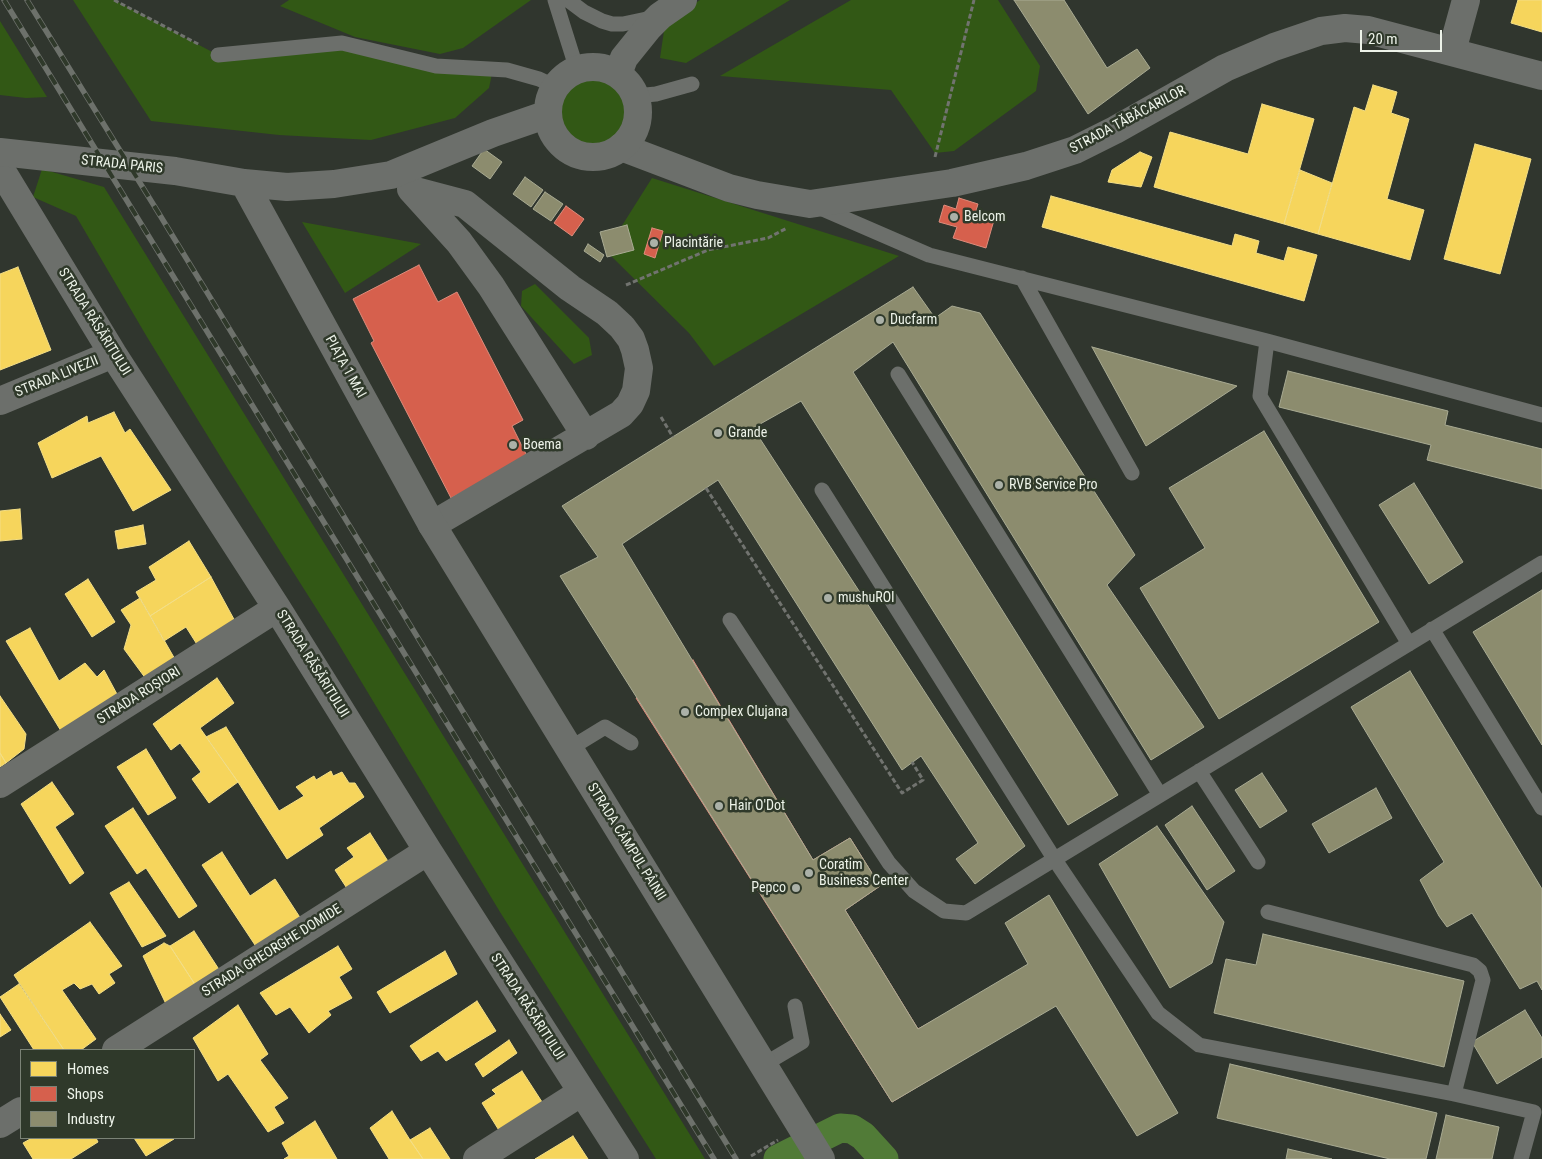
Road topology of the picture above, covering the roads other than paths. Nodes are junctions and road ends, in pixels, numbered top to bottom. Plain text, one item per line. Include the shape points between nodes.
1 (555, 0) edge
2 (568, 0) edge
3 (683, 0) edge
4 (1466, 0) edge
5 (660, 16) junction
6 (1452, 51) junction
7 (218, 55) road end
8 (577, 70) junction
9 (618, 74) junction
10 (1542, 76) edge
11 (692, 84) dead end
12 (556, 87) junction
13 (635, 96) junction
14 (548, 114) junction
15 (621, 147) junction
16 (0, 152) edge
17 (0, 168) edge
18 (244, 183) junction
19 (401, 183) junction
20 (817, 206) junction
21 (1022, 278) junction
22 (1267, 341) junction
23 (113, 354) junction
24 (898, 374) dead end
25 (0, 401) edge
26 (1542, 415) edge
27 (586, 436) junction
28 (1132, 473) dead end
29 (822, 490) dead end
30 (432, 525) junction
31 (1542, 563) edge
32 (277, 608) junction
33 (730, 620) dead end
34 (1432, 628) junction
35 (1409, 644) junction
36 (631, 743) dead end
37 (569, 749) junction
38 (1199, 771) junction
39 (0, 784) edge
40 (1160, 796) junction
41 (1542, 808) edge
42 (428, 851) junction
43 (1055, 860) junction
44 (1258, 862) dead end
45 (1268, 912) dead end
46 (795, 1006) dead end
47 (118, 1049) edge
48 (763, 1065) junction
49 (582, 1092) junction
50 (1454, 1094) junction
51 (1538, 1109) edge
52 (20, 1112) edge
53 (0, 1124) edge
54 (807, 1147) edge
55 (477, 1159) edge
56 (625, 1159) edge
57 (1521, 1159) edge

1 - 8 lane
2 - 5 lane via 584,12 612,24
3 - 5 street
4 - 6 street
5 - 9 street via 634,44
6 - 10 street, STRADA TĂBĂCARILOR
6 - 20 street, STRADA TĂBĂCARILOR via 1368,30 1321,31 1225,68 1074,150 1026,166
7 - 12 lane via 342,43 436,66 507,70
8 - 9 street via 605,68
8 - 12 street via 565,76
9 - 13 street
11 - 13 lane
12 - 14 street
13 - 15 street via 636,124
14 - 15 street via 558,139 581,155 595,157
14 - 19 street via 493,133
15 - 20 street, STRADA TĂBĂCARILOR via 729,188
16 - 18 street, STRADA PARIS via 175,171
17 - 23 street, STRADA RĂSĂRITULUI
18 - 19 street via 296,186
18 - 30 street, PIAȚA 1 MAI
19 - 27 street via 459,242
19 - 27 street via 465,204 570,288 607,313 631,339 639,368 636,391 630,404 621,414
20 - 21 lane via 929,255
21 - 22 lane
21 - 28 lane
22 - 26 lane
22 - 35 lane via 1260,396
23 - 25 street, STRADA LIVEZII
23 - 32 street, STRADA RĂSĂRITULUI
24 - 40 lane
27 - 30 street
29 - 43 lane
30 - 37 street, STRADA CÂMPUL PÂINII
31 - 34 lane
32 - 39 street, STRADA ROȘIORI
32 - 42 street, STRADA RĂSĂRITULUI
33 - 43 lane via 889,863 914,891 944,911 966,912
34 - 35 lane
34 - 41 lane
35 - 38 lane
36 - 37 lane via 605,727
37 - 48 street, STRADA CÂMPUL PÂINII
38 - 40 lane
38 - 44 lane
40 - 43 lane
42 - 47 street, STRADA GHEORGHE DOMIDE
42 - 49 street, STRADA RĂSĂRITULUI
43 - 50 lane via 1158,1013 1199,1045
45 - 50 lane via 1473,965 1480,971 1483,980
46 - 48 lane via 802,1042
48 - 54 street, STRADA CÂMPUL PÂINII
49 - 55 street
49 - 56 street, STRADA RĂSĂRITULUI
50 - 51 lane
51 - 57 lane
52 - 53 street

